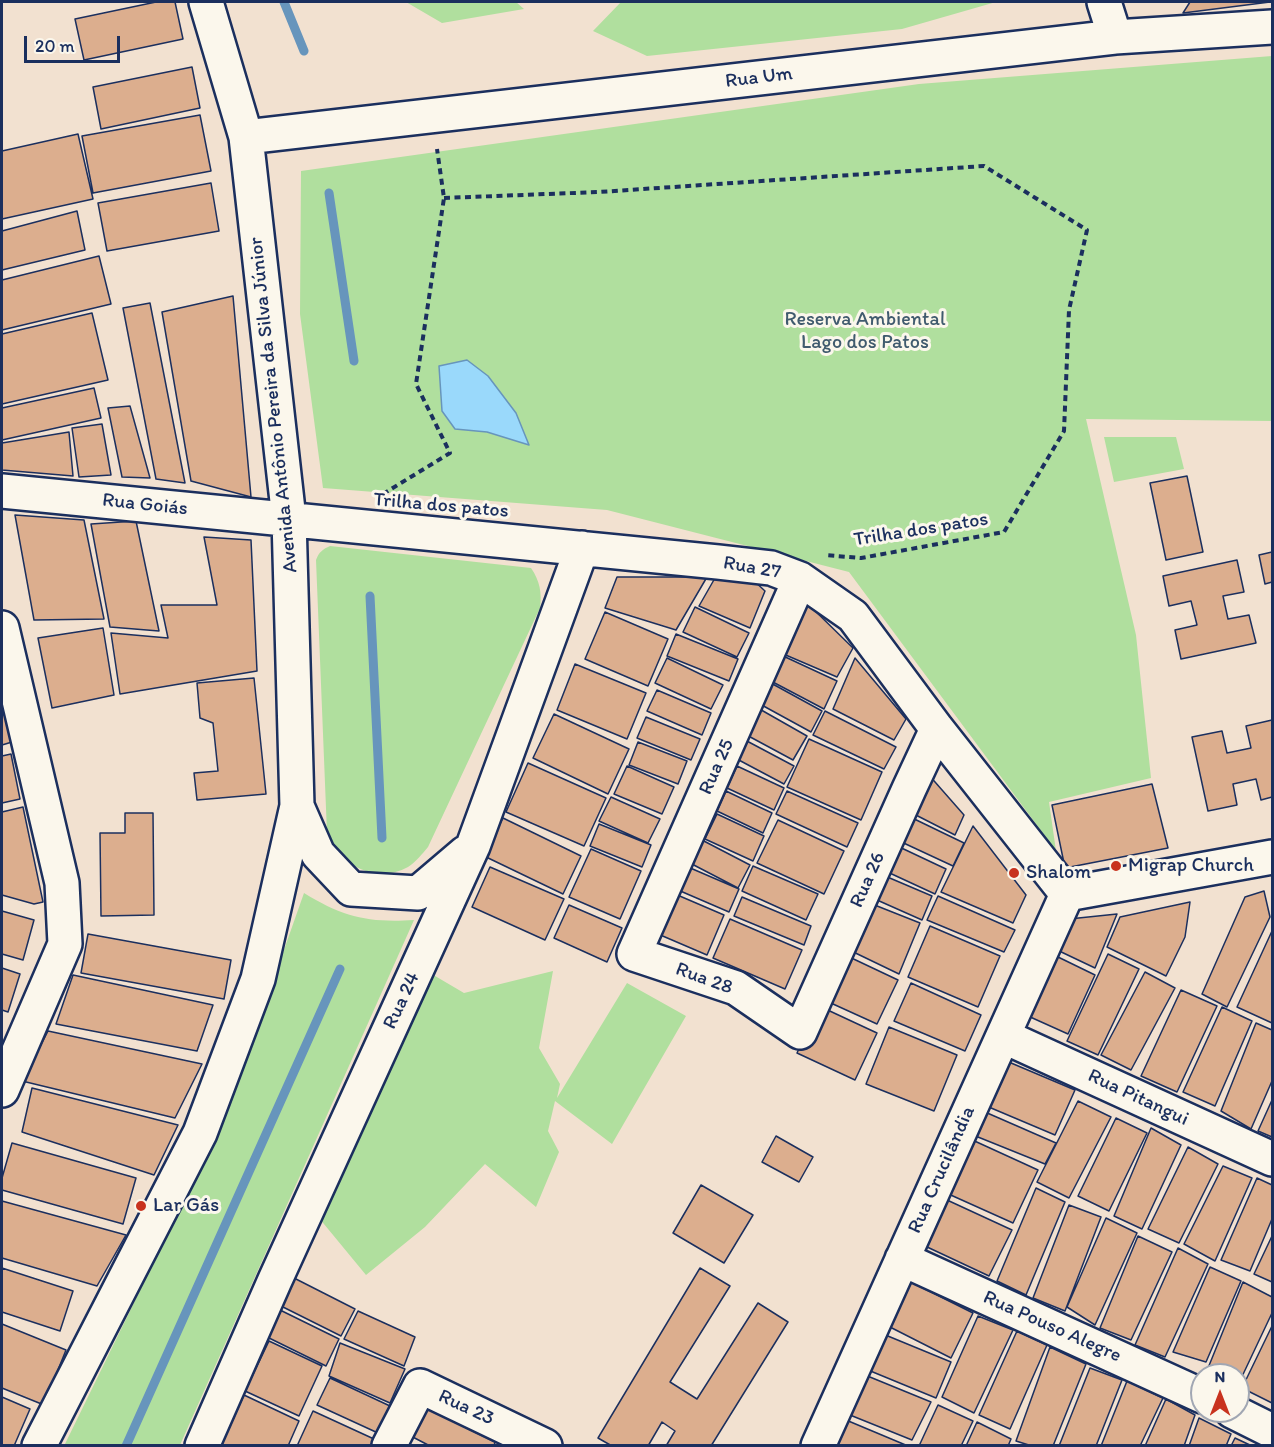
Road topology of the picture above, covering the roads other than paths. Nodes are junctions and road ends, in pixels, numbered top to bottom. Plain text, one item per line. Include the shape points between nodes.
1 (206, 2) edge
2 (1104, 2) edge
3 (1272, 27) edge
4 (1115, 37) junction
5 (246, 137) junction
6 (2, 491) edge
7 (289, 519) junction
8 (582, 548) junction
9 (807, 567) junction
10 (2, 628) edge
11 (937, 729) junction
12 (297, 806) junction
13 (473, 846) junction
14 (1272, 858) edge
15 (1067, 894) junction
16 (634, 954) joint
17 (800, 1032) joint
18 (1003, 1036) junction
19 (2, 1090) edge
20 (1272, 1159) edge
21 (902, 1259) junction
22 (1190, 1391) edge
23 (1250, 1420) edge
24 (1272, 1431) edge
25 (39, 1446) edge
26 (202, 1446) edge
27 (389, 1446) edge
28 (545, 1446) edge
29 (818, 1446) edge

1 - 5 street, Avenida Antônio Pereira da Silva Júnior
2 - 4 street
3 - 4 street, Rua Um
4 - 5 street, Rua Um
5 - 7 street, Avenida Antônio Pereira da Silva Júnior
6 - 7 street, Rua Goiás
7 - 8 street, Rua 27
7 - 12 street, Avenida Antônio Pereira da Silva Júnior
8 - 9 street, Rua 27 via 771,568
8 - 13 street, Rua 24
9 - 11 street, Rua 27 via 853,616
9 - 16 street, Rua 25
10 - 19 street via 62,883 65,944
11 - 15 street, Rua 27
11 - 17 street, Rua 26
12 - 13 street via 318,854 351,889 418,893
12 - 25 street, Avenida Antônio Pereira da Silva Júnior via 258,979 200,1133
13 - 26 street, Rua 24
14 - 15 street
15 - 18 street, Rua Crucilândia
16 - 17 street, Rua 28 via 736,988
18 - 20 street, Rua Pitangui
18 - 21 street, Rua Crucilândia
21 - 22 street, Rua Pouso Alegre
21 - 29 street, Rua Crucilândia
23 - 24 street
27 - 28 street, Rua 23 via 420,1386

